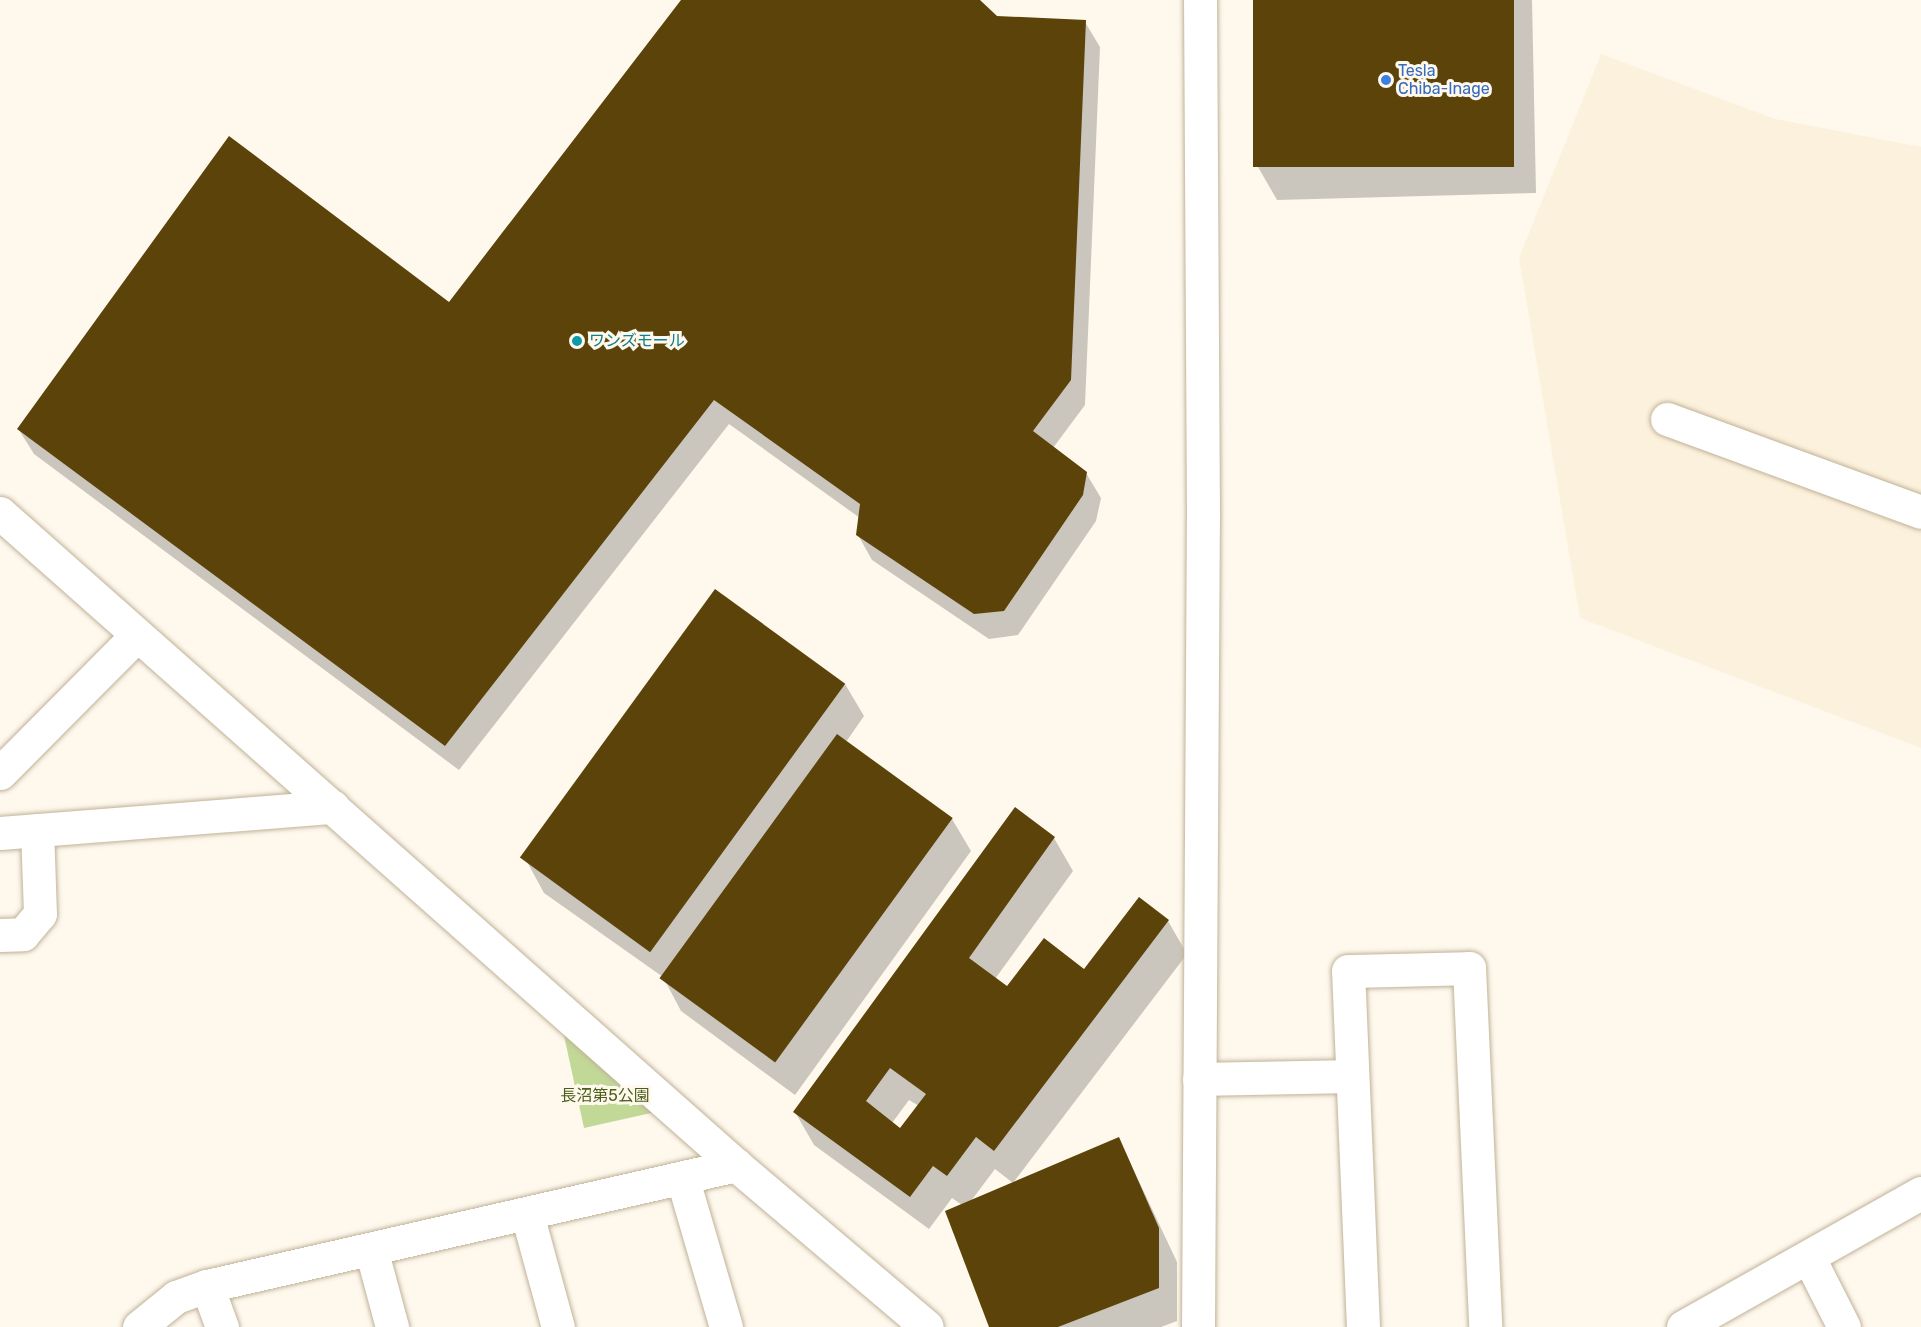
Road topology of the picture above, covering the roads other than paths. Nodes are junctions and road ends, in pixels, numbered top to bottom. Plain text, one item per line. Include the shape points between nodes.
1 (1200, 0) edge
2 (1666, 419) dead end
3 (1921, 512) edge
4 (0, 514) edge
5 (136, 636) junction
6 (0, 773) edge
7 (333, 807) junction
8 (37, 830) junction
9 (0, 833) edge
10 (0, 935) edge
11 (1351, 1076) junction
12 (1199, 1079) junction
13 (736, 1165) junction
14 (683, 1180) junction
15 (1921, 1193) edge
16 (526, 1214) junction
17 (371, 1249) junction
18 (1809, 1258) junction
19 (207, 1286) junction
20 (139, 1327) edge
21 (222, 1327) edge
22 (392, 1327) edge
23 (558, 1327) edge
24 (726, 1327) edge
25 (927, 1327) edge
26 (1198, 1327) edge
27 (1363, 1327) edge
28 (1485, 1327) edge
29 (1683, 1327) edge
30 (1844, 1327) edge

1 - 12 street
2 - 3 street
4 - 5 street
5 - 6 street
5 - 7 street
7 - 8 street
7 - 13 street
8 - 9 street
8 - 10 street via 40,914 23,934
11 - 12 street
11 - 27 street
11 - 28 street via 1348,971 1469,968
12 - 26 street
13 - 14 street
13 - 25 street
14 - 16 street
14 - 24 street
15 - 18 street
16 - 17 street
16 - 23 street
17 - 19 street
17 - 22 street
18 - 29 street
18 - 30 street
19 - 20 street via 176,1297
19 - 21 street

